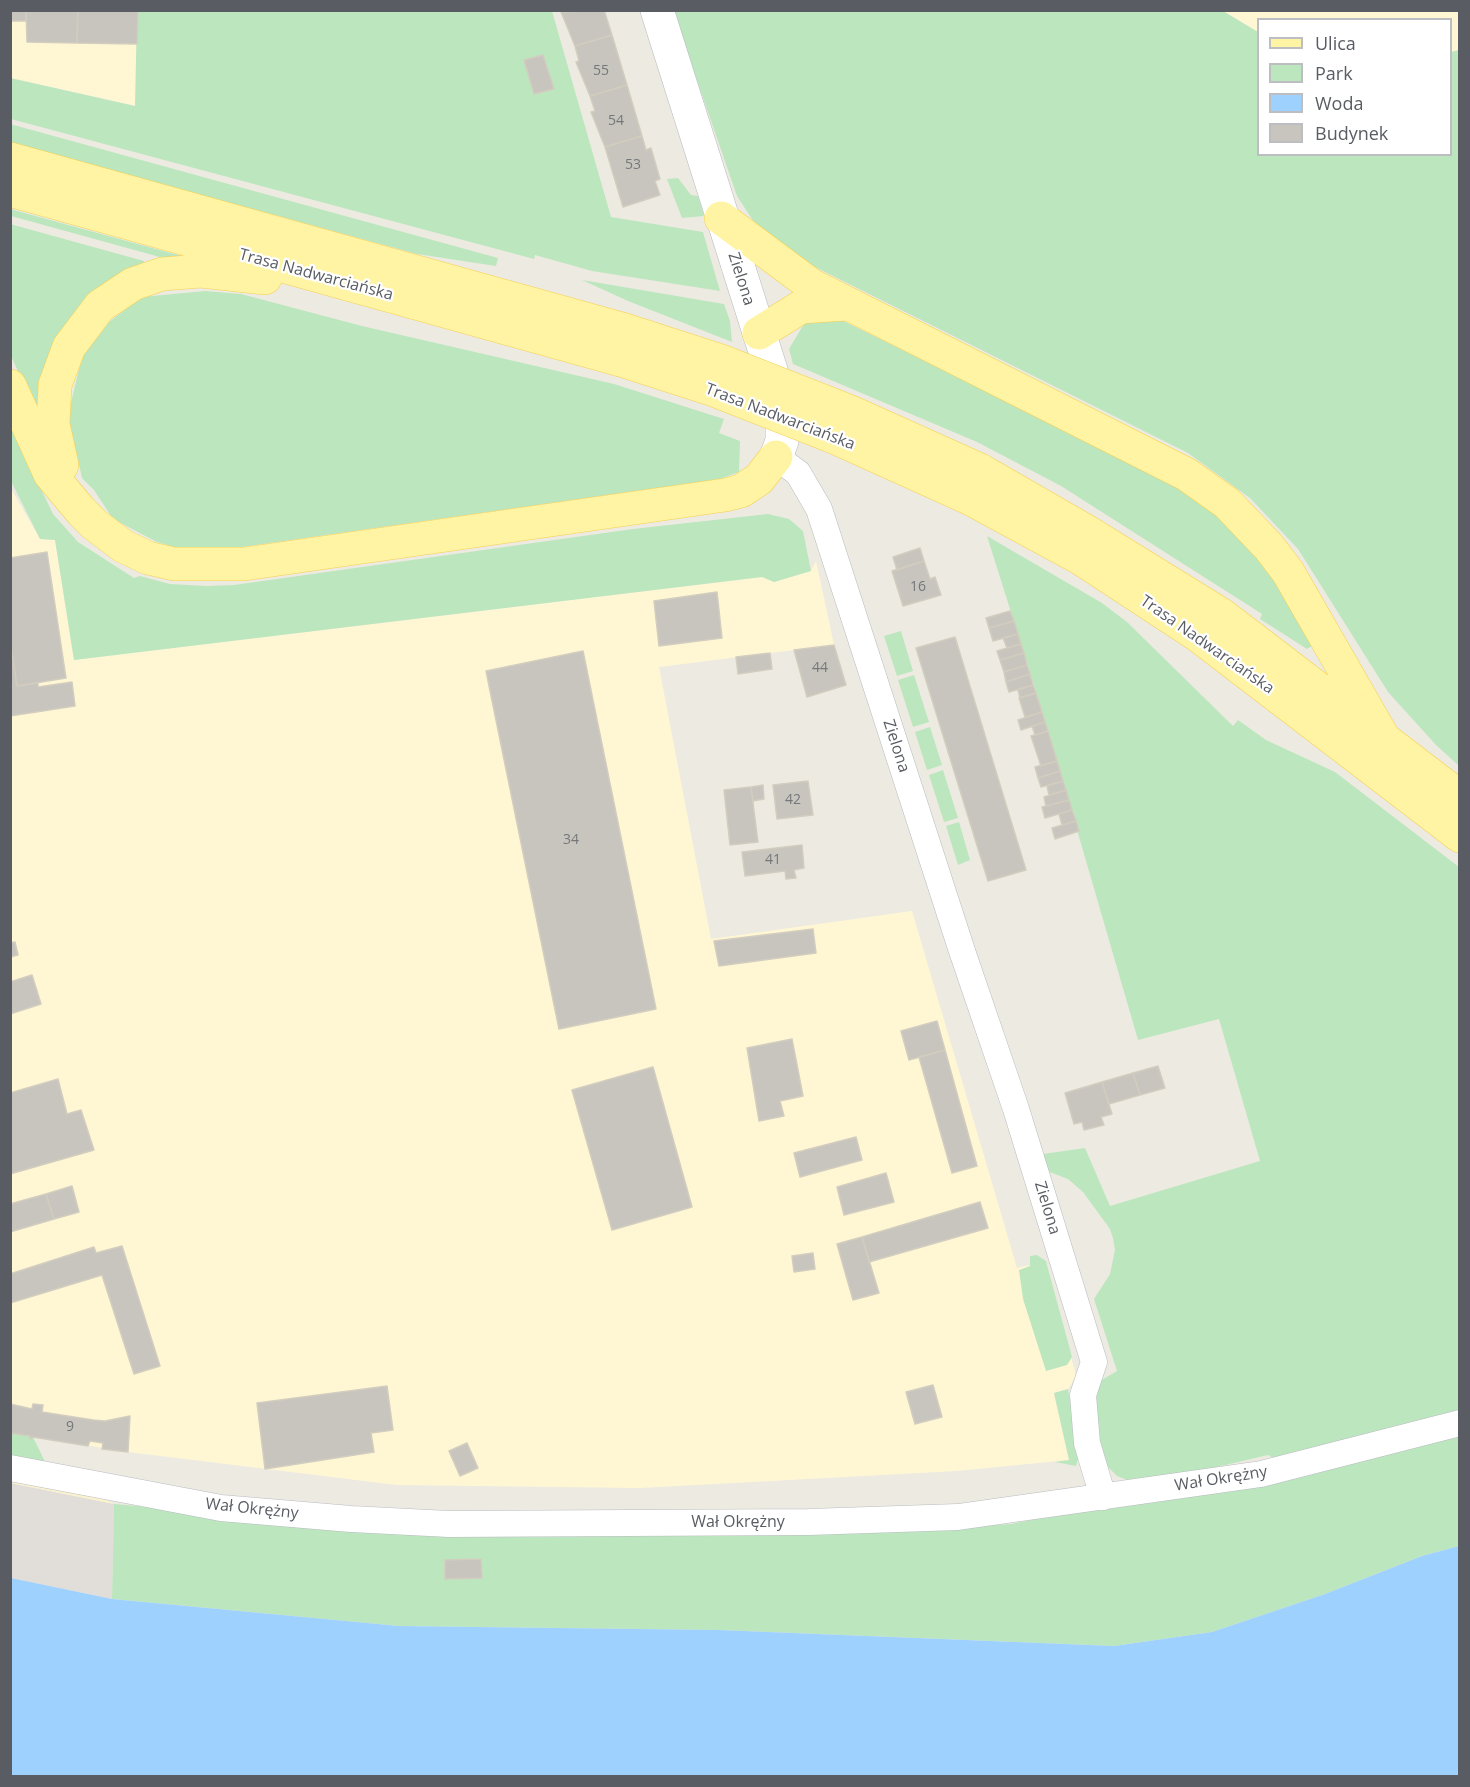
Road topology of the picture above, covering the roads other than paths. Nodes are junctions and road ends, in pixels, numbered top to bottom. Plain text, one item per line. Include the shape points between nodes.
1 (657, 10) edge
2 (10, 159) edge
3 (10, 190) edge
4 (721, 218) junction
5 (377, 291) junction
6 (845, 304) junction
7 (759, 333) junction
8 (623, 345) junction
9 (10, 386) edge
10 (776, 457) junction
11 (976, 485) junction
12 (68, 493) junction
13 (1384, 739) junction
14 (1410, 778) junction
15 (1460, 797) edge
16 (1460, 836) edge
17 (1460, 1423) edge
18 (10, 1468) edge
19 (1103, 1497) junction

1 - 4 street, Zielona
2 - 8 main road, Trasa Nadwarciańska
3 - 5 main road, Trasa Nadwarciańska
4 - 6 main road via 794,275
4 - 7 street, Zielona
5 - 8 main road, Trasa Nadwarciańska
5 - 12 main road via 201,270 162,274 117,294 100,306 78,332 55,385 54,432
6 - 7 main road via 801,307
6 - 13 main road via 1186,474 1227,502 1288,572
7 - 10 street, Zielona via 782,405 783,432
8 - 11 main road, Trasa Nadwarciańska, bridge via 711,389 836,438
9 - 12 main road via 50,474
10 - 12 main road via 759,479 741,491 725,495 227,565 174,564 135,553 94,524
10 - 19 street, Zielona via 798,473 819,509 1016,1109 1094,1362 1083,1395 1087,1443
11 - 13 main road, Trasa Nadwarciańska via 1086,531 1222,615
11 - 14 main road, Trasa Nadwarciańska
13 - 14 main road, Trasa Nadwarciańska
14 - 15 main road, Trasa Nadwarciańska
14 - 16 main road, Trasa Nadwarciańska
17 - 19 street, Wał Okrężny via 1261,1474
18 - 19 street, Wał Okrężny via 221,1508 449,1524 958,1517

